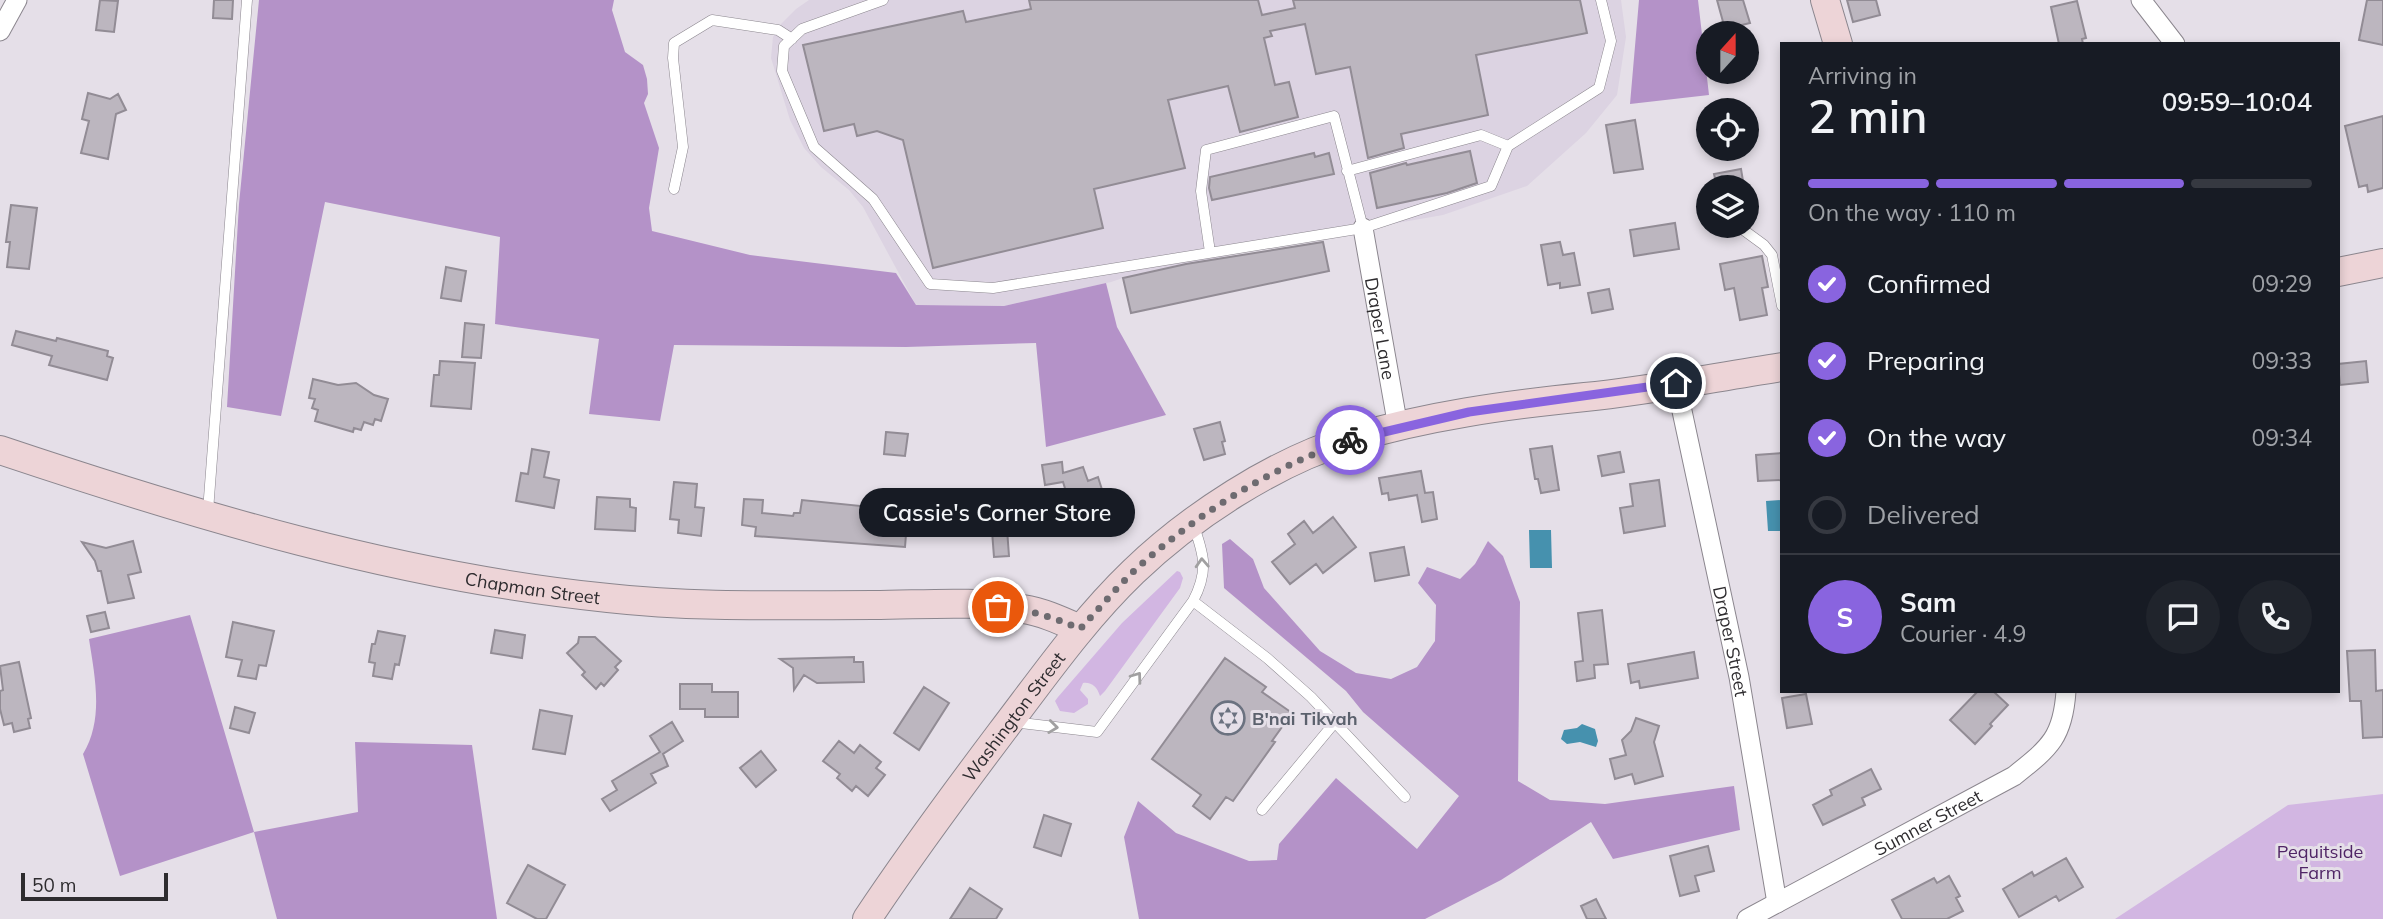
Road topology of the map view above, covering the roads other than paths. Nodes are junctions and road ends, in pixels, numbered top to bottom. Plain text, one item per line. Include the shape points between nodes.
1 (17, 0) edge
2 (247, 0) edge
3 (883, 0) edge
4 (1601, 0) edge
5 (1825, 0) edge
6 (2141, 0) edge
7 (0, 31) edge
8 (792, 38) junction
9 (1837, 42) edge
10 (2173, 42) edge
11 (1508, 146) junction
12 (1347, 171) junction
13 (674, 189) dead end
14 (1363, 228) junction
15 (1754, 238) edge
16 (1210, 251) junction
17 (2383, 262) edge
18 (2340, 272) edge
19 (1780, 296) edge
20 (1780, 367) edge
21 (1676, 383) junction
22 (1398, 427) junction
23 (0, 450) edge
24 (207, 515) junction
25 (1192, 524) junction
26 (1193, 601) junction
27 (1080, 629) junction
28 (2066, 693) edge
29 (1336, 721) junction
30 (1009, 722) junction
31 (1405, 797) dead end
32 (1262, 810) dead end
33 (1777, 903) junction
34 (867, 919) edge
35 (1747, 919) edge

1 - 7 street
2 - 24 lane
3 - 8 lane via 802,29
4 - 11 lane via 1611,41 1599,88
5 - 9 main road
6 - 10 street
8 - 13 lane via 778,30 712,20 674,43 682,147
8 - 16 lane via 784,46 782,71 814,147 873,199 930,284 993,288
11 - 12 lane via 1481,135
11 - 14 lane via 1491,186
12 - 14 lane
12 - 16 lane via 1334,116 1206,150 1201,191
14 - 16 lane
14 - 22 street, Draper Lane
15 - 19 lane via 1772,256
17 - 18 main road
20 - 21 main road, Washington Street
21 - 22 main road, Washington Street via 1469,412
21 - 33 street, Draper Street via 1739,677
22 - 25 main road, Washington Street via 1291,462 1230,496
23 - 24 main road, Chapman Street
24 - 27 main road, Chapman Street via 360,555 516,586 608,598 737,605 973,604 1023,609
26 -> 25 lane via 1203,583 1204,562
25 - 27 main road, Washington Street via 1133,572
26 - 29 lane via 1267,657
30 -> 26 lane via 1097,732
27 - 30 main road, Washington Street
28 - 33 street, Sumner Street via 2064,715 2049,747 2014,776
29 - 31 lane
29 - 32 lane
30 - 34 main road, Washington Street
33 - 35 street, Sumner Street

